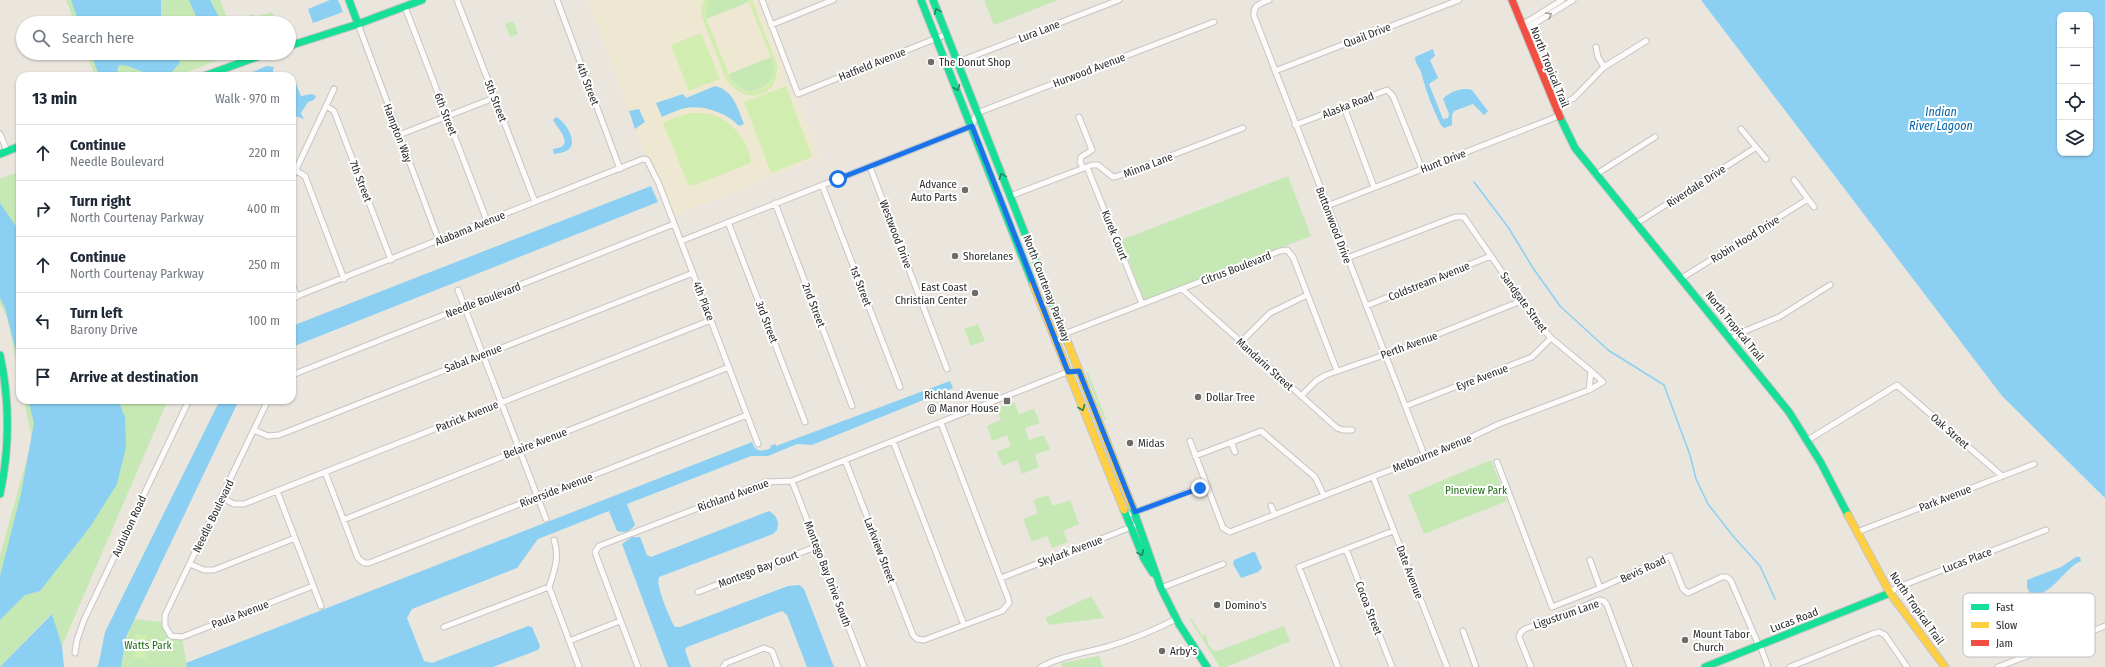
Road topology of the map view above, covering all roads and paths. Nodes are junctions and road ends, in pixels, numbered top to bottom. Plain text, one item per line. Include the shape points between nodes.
1 (349, 0) edge
2 (422, 0) edge
3 (457, 0) edge
4 (557, 0) edge
5 (762, 0) edge
6 (833, 0) edge
7 (922, 0) edge
8 (933, 0) edge
9 (1120, 0) edge
10 (1269, 0) edge
11 (1459, 0) edge
12 (1512, 0) edge
13 (1562, 0) edge
14 (1572, 0) edge
15 (405, 7) junction
16 (1214, 22) dead end
17 (358, 24) junction
18 (771, 25) junction
19 (1523, 28) junction
20 (947, 34) junction
21 (936, 38) junction
22 (1646, 41) dead end
23 (296, 44) edge
24 (1596, 48) dead end
25 (249, 60) edge
26 (958, 62) junction
27 (1604, 67) junction
28 (1275, 71) junction
29 (215, 72) edge
30 (334, 89) dead end
31 (494, 98) junction
32 (326, 106) junction
33 (1344, 107) junction
34 (1555, 108) junction
35 (977, 113) junction
36 (1559, 116) junction
37 (448, 117) junction
38 (1079, 117) dead end
39 (1295, 125) junction
40 (972, 126) junction
41 (1243, 128) dead end
42 (1741, 130) dead end
43 (0, 134) edge
44 (399, 135) junction
45 (1655, 137) dead end
46 (16, 148) edge
47 (1755, 148) junction
48 (3, 153) edge
49 (1766, 159) dead end
50 (648, 160) joint
51 (870, 167) junction
52 (1085, 167) junction
53 (620, 169) junction
54 (1422, 169) junction
55 (296, 170) joint
56 (1595, 175) junction
57 (1794, 180) dead end
58 (822, 185) junction
59 (1374, 187) junction
60 (1010, 196) junction
61 (1808, 199) junction
62 (535, 202) junction
63 (775, 203) junction
64 (1327, 206) junction
65 (1814, 207) dead end
66 (488, 221) junction
67 (728, 222) junction
68 (1637, 223) junction
69 (674, 224) junction
70 (439, 241) junction
71 (681, 241) junction
72 (1491, 256) junction
73 (1347, 258) junction
74 (391, 260) junction
75 (693, 273) junction
76 (344, 278) junction
77 (1682, 278) junction
78 (1830, 284) dead end
79 (1182, 289) junction
80 (458, 290) dead end
81 (1307, 295) junction
82 (296, 297) edge
83 (1522, 301) junction
84 (1142, 304) junction
85 (1366, 306) junction
86 (465, 307) junction
87 (711, 320) junction
88 (1064, 334) junction
89 (1551, 338) junction
90 (1732, 339) junction
91 (1241, 342) junction
92 (483, 354) junction
93 (1385, 354) junction
94 (0, 355) edge
95 (729, 367) junction
96 (947, 369) dead end
97 (1079, 371) junction
98 (1337, 371) junction
99 (1591, 371) junction
100 (1068, 372) junction
101 (296, 373) edge
102 (900, 387) dead end
103 (1589, 390) junction
104 (1302, 396) junction
105 (501, 402) junction
106 (187, 404) edge
107 (266, 404) edge
108 (852, 406) dead end
109 (1406, 406) junction
110 (747, 415) junction
111 (805, 422) dead end
112 (941, 423) junction
113 (254, 430) junction
114 (1352, 430) dead end
115 (1808, 440) junction
116 (893, 441) junction
117 (1190, 441) dead end
118 (1231, 442) junction
119 (758, 444) dead end
120 (519, 449) junction
121 (1235, 452) dead end
122 (1195, 456) junction
123 (1425, 457) junction
124 (846, 460) junction
125 (1497, 462) dead end
126 (2034, 464) dead end
127 (324, 472) junction
128 (2002, 476) junction
129 (1373, 477) junction
130 (792, 480) junction
131 (1206, 485) junction
132 (277, 491) junction
133 (0, 494) edge
134 (1324, 496) junction
135 (538, 497) junction
136 (222, 498) junction
137 (1271, 506) dead end
138 (1135, 512) junction
139 (1275, 515) junction
140 (1125, 516) junction
141 (546, 519) dead end
142 (343, 520) junction
143 (1139, 524) junction
144 (1130, 528) junction
145 (1393, 530) junction
146 (2046, 530) dead end
147 (1857, 532) junction
148 (295, 538) junction
149 (554, 540) dead end
150 (818, 546) junction
151 (1346, 549) junction
152 (1590, 560) dead end
153 (190, 564) junction
154 (1223, 564) dead end
155 (1001, 578) junction
156 (1159, 584) junction
157 (313, 586) junction
158 (549, 587) junction
159 (1600, 588) junction
160 (698, 592) dead end
161 (1890, 593) junction
162 (321, 606) dead end
163 (1176, 618) junction
164 (620, 621) junction
165 (964, 625) junction
166 (2105, 626) edge
167 (444, 627) dead end
168 (2095, 630) edge
169 (1463, 631) dead end
170 (167, 632) joint
171 (569, 641) junction
172 (1759, 646) junction
173 (75, 653) dead end
174 (2024, 657) edge
175 (1800, 665) edge
176 (576, 666) edge
177 (638, 667) edge
178 (723, 667) edge
179 (778, 667) edge
180 (864, 667) edge
181 (1041, 667) edge
182 (1207, 667) edge
183 (1338, 667) edge
184 (1392, 667) edge
185 (1447, 667) edge
186 (1476, 667) edge
187 (1531, 667) edge
188 (1630, 667) edge
189 (1705, 667) edge
190 (1768, 667) edge
191 (1790, 667) edge
192 (1907, 667) edge
193 (1945, 667) edge
194 (1998, 667) edge

1 - 17 street
2 - 15 street
3 - 31 street, 5th Street
4 - 53 street, 4th Street
5 - 18 street
6 - 18 street
7 - 21 street, North Courtenay Parkway
20 -> 8 street, North Courtenay Parkway
9 - 26 street, Lura Lane
10 - 28 street, Buttonwood Drive via 1256,5 1253,10
11 - 28 street, Quail Drive
12 - 19 street, North Tropical Trail
13 - 19 street
19 -> 14 street
15 - 17 street
15 - 37 street, 6th Street
16 - 35 street, Hurwood Avenue
17 - 23 street
17 - 44 street, Hampton Way
18 - 21 street, Hatfield Avenue via 798,94
19 - 34 street, North Tropical Trail
20 - 21 street, Hatfield Avenue
20 - 26 street, North Courtenay Parkway
21 -> 40 street, North Courtenay Parkway
22 - 27 street
24 - 27 street
25 - 29 street
26 - 35 street, North Courtenay Parkway
27 - 34 street via 1574,98
28 - 39 street, Buttonwood Drive
30 - 32 street
31 - 37 street
31 - 62 street, 5th Street
32 - 55 street
32 - 74 street, 7th Street via 334,111
33 - 39 street, Alaska Road
33 - 54 street, Alaska Road via 1384,91 1391,93
33 - 59 street
34 - 36 street, North Tropical Trail
35 - 40 street
60 -> 35 street, North Courtenay Parkway
36 - 54 street, Hunt Drive
36 - 56 street, North Tropical Trail via 1574,148
37 - 44 street
37 - 66 street, 6th Street
38 - 52 street via 1092,150 1081,158 1080,162
39 - 64 street, Buttonwood Drive
40 - 51 street
40 - 100 street, North Courtenay Parkway
41 - 52 street, Minna Lane via 1118,176 1110,175 1098,165
42 - 47 street
43 - 48 street
44 - 70 street, Hampton Way
45 - 56 street
46 - 48 street
47 - 49 street
47 - 68 street, Riverdale Drive
50 - 53 street, Alabama Avenue via 643,159
50 - 69 street, 4th Place
51 - 58 street
51 - 96 street, Westwood Drive
52 - 60 street
52 - 84 street, Kurek Court
53 - 62 street, Alabama Avenue
54 - 59 street, Hunt Drive
55 - 76 street via 305,176
56 - 68 street, North Tropical Trail
57 - 61 street
58 - 63 street
58 - 102 street, 1st Street
59 - 64 street, Hunt Drive
60 - 88 street, North Courtenay Parkway
61 - 65 street
61 - 77 street, Robin Hood Drive
62 - 66 street, Alabama Avenue
63 - 67 street
63 - 108 street, 2nd Street
64 - 73 street, Buttonwood Drive
66 - 70 street, Alabama Avenue
67 - 71 street
67 - 111 street, 3rd Street
68 - 77 street, North Tropical Trail
69 - 71 street, 4th Place
69 - 86 street, Needle Boulevard
70 - 74 street, Alabama Avenue
71 - 75 street, 4th Place
72 - 73 street, Sandgate Street via 1461,216
72 - 83 street, Sandgate Street
72 - 85 street, Coldstream Avenue
73 - 85 street, Buttonwood Drive
74 - 76 street, Alabama Avenue
75 - 87 street, 4th Place
75 - 92 street, Sabal Avenue
76 - 82 street, Alabama Avenue
77 - 90 street, North Tropical Trail
78 - 90 street via 1778,317
79 - 81 street, Citrus Boulevard via 1287,250 1293,257
79 - 84 street, Citrus Boulevard
79 - 91 street, Mandarin Street
80 - 86 street
81 - 91 street via 1270,313
81 - 98 street, Citrus Boulevard
83 - 89 street, Sandgate Street
83 - 93 street, Perth Avenue
84 - 88 street, Citrus Boulevard
85 - 93 street, Buttonwood Drive
86 - 92 street
86 - 101 street, Needle Boulevard
87 - 95 street, 4th Place
87 - 105 street, Patrick Avenue
88 - 97 street, North Courtenay Parkway
89 - 99 street, Sandgate Street
89 - 109 street, Eyre Avenue via 1532,357
90 - 115 street, North Tropical Trail
91 - 104 street, Mandarin Street
92 - 105 street
92 - 113 street, Sabal Avenue via 279,435 268,436
93 - 98 street, Perth Avenue
93 - 109 street, Buttonwood Drive
94 - 133 street via 9,442
95 - 110 street, 4th Place
95 - 120 street, Belaire Avenue
97 - 100 street, Richland Avenue
97 - 138 street, North Courtenay Parkway
98 - 104 street, Perth Avenue via 1316,381
99 - 103 street
99 - 103 street, Melbourne Avenue via 1603,382
100 - 112 street, Richland Avenue
100 -> 140 street, North Courtenay Parkway
103 - 123 street, Melbourne Avenue via 1499,424
104 - 114 street, Mandarin Street via 1337,428
105 - 120 street
105 - 127 street, Patrick Avenue
106 - 173 street, Audubon Road via 84,620
107 - 113 street, Needle Boulevard
109 - 123 street, Buttonwood Drive
110 - 119 street, 4th Place
110 - 135 street, Riverside Avenue
112 - 116 street, Richland Avenue
112 - 155 street
113 - 136 street, Needle Boulevard
115 - 128 street, Oak Street via 1897,385
115 - 147 street, North Tropical Trail
116 - 124 street, Richland Avenue
116 - 165 street
117 - 122 street
118 - 121 street
118 - 122 street
118 - 134 street via 1257,431 1266,433 1315,477
120 - 135 street
120 - 142 street, Belaire Avenue
122 - 131 street
123 - 129 street, Melbourne Avenue
124 - 130 street, Richland Avenue
124 - 165 street, Larkview Street via 912,635 917,640 924,640
125 - 159 street, Bevis Road via 1552,607
126 - 128 street, Park Avenue
127 - 132 street, Patrick Avenue
127 - 142 street
128 - 147 street, Park Avenue
129 - 134 street, Melbourne Avenue
129 - 145 street, Date Avenue
130 - 150 street, Montego Bay Drive South
130 - 164 street, Richland Avenue via 766,482 599,546 595,552
131 - 138 street
131 - 139 street, Melbourne Avenue via 1223,528 1228,531
132 - 136 street, Patrick Avenue via 244,504 234,504
132 - 148 street
134 - 139 street, Melbourne Avenue
135 - 141 street
135 - 142 street, Riverside Avenue via 374,562 364,563 358,558
136 - 153 street, Needle Boulevard
137 - 139 street
138 - 140 street
138 - 143 street, North Courtenay Parkway
140 - 144 street, North Courtenay Parkway
143 - 144 street, Skylark Avenue
143 - 156 street, North Courtenay Parkway
144 - 155 street, Skylark Avenue
144 -> 156 street, North Courtenay Parkway
145 - 151 street
145 - 185 street, Date Avenue
146 - 161 street, Lucas Place via 1896,588
147 - 161 street, North Tropical Trail
148 - 153 street via 214,570 204,570
148 - 157 street
149 - 158 street via 557,549 556,568
150 - 160 street, Montego Bay Court
150 - 180 street, Montego Bay Drive South
151 - 183 street via 1299,567
151 - 184 street, Cocoa Street
152 - 159 street
153 - 170 street, Needle Boulevard via 166,615
154 - 156 street
155 - 165 street via 1009,601 1007,606 1002,611
156 - 163 street, North Courtenay Parkway
157 - 162 street
157 - 170 street, Paula Avenue via 182,637 174,638
158 - 167 street
158 - 171 street
159 - 172 street, Bevis Road via 1670,556 1683,589 1688,593 1722,577 1727,577 1731,581
161 - 172 street, Lucas Road
161 - 193 street, North Tropical Trail
163 - 181 street via 1127,640 1066,656
163 - 182 street, North Courtenay Parkway
164 - 171 street
164 - 177 street, Richland Avenue
166 - 168 street
169 - 186 street
171 - 176 street
172 - 189 street, Lucas Road
172 - 190 street
174 - 194 street
175 - 191 street
175 - 192 street via 1880,632
178 - 179 street via 726,663 761,649 768,649 774,655
187 - 188 street, Ligustrum Lane via 1519,637 1520,632 1599,600 1607,605

